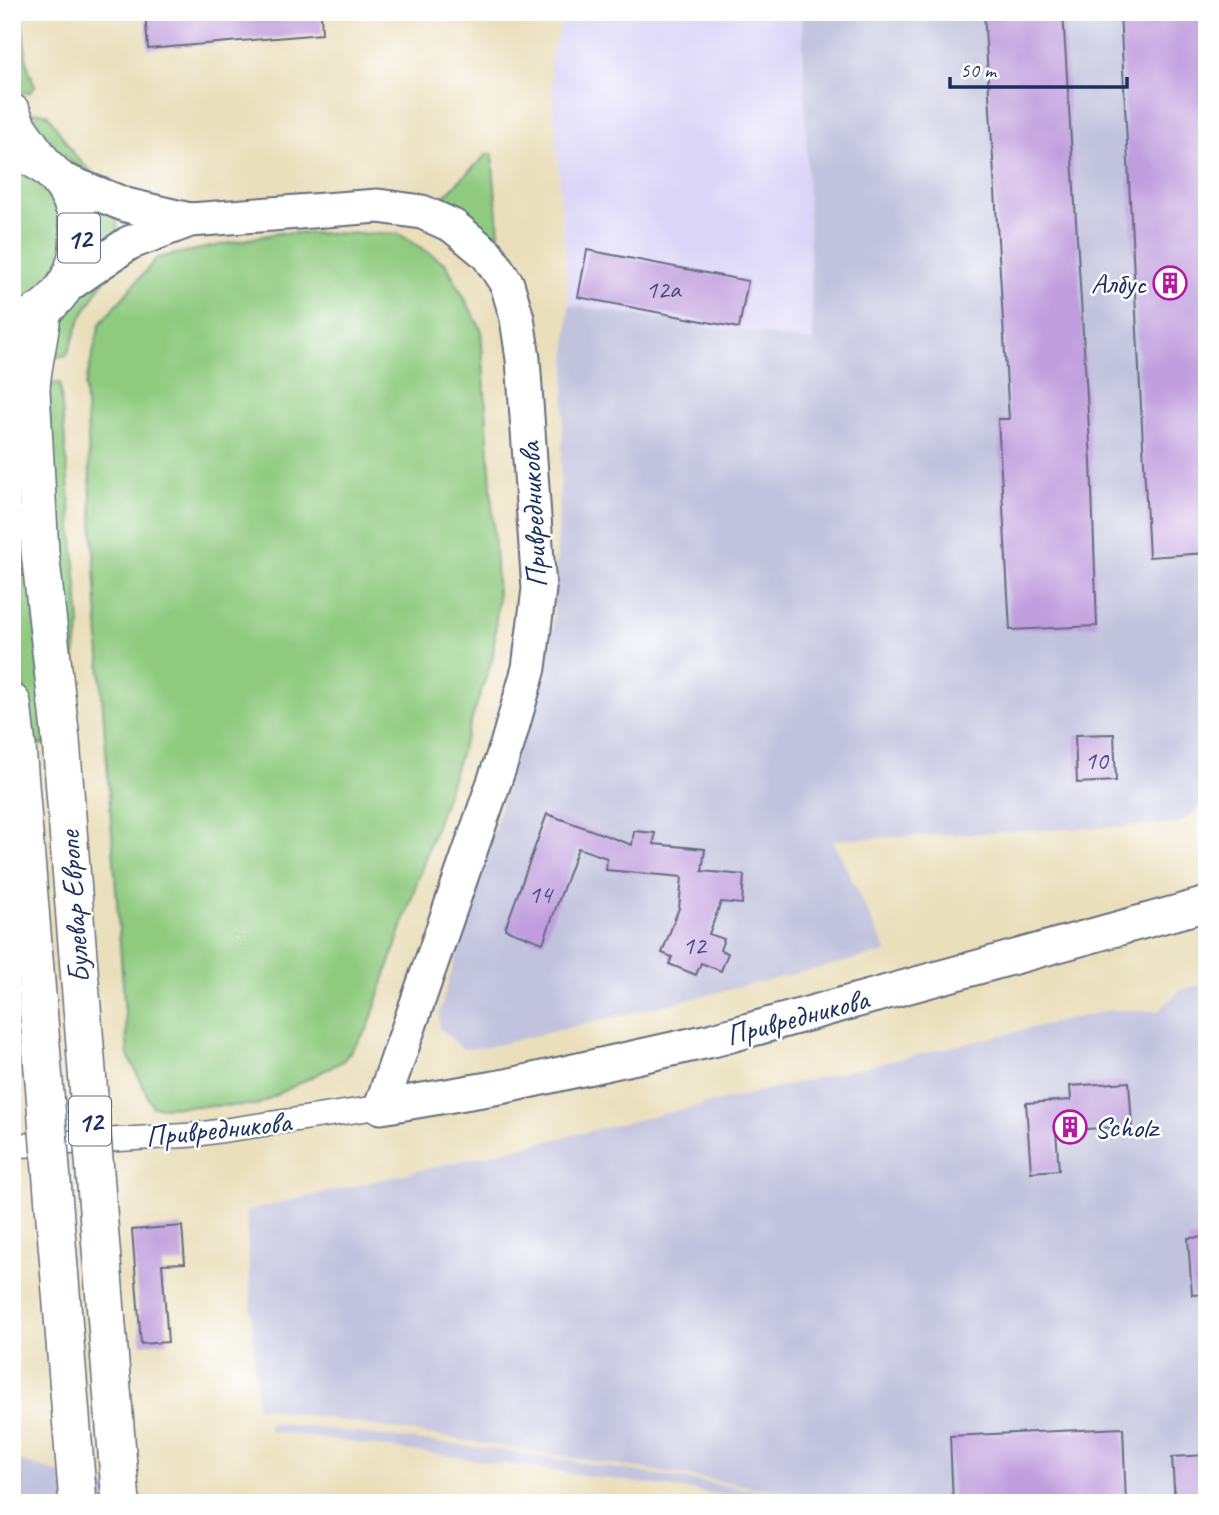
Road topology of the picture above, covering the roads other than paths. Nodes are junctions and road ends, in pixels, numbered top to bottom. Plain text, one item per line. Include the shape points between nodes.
1 (12, 113) edge
2 (12, 151) edge
3 (52, 172) junction
4 (190, 220) junction
5 (67, 286) junction
6 (27, 318) edge
7 (12, 703) edge
8 (1207, 904) edge
9 (381, 1107) junction
10 (12, 1146) edge
11 (78, 1503) edge
12 (121, 1503) edge

1 - 3 main road, Булевар Европе / 12
2 - 3 main road
3 - 4 street via 126,205
3 - 5 main road, Булевар Европе / 12 via 74,205 80,235
4 - 5 street via 129,243
4 - 9 street, Привредникова via 379,206 422,212 453,226 487,254 507,284 517,318 539,589 529,668 507,745
5 - 6 main road, Булевар Европе / 12
6 - 12 main road, Булевар Европе / 12, bridge via 41,332 31,390 40,552 61,740
7 - 11 main road, Булевар Европе / 12, bridge
8 - 9 street, Привредникова via 713,1040 506,1086
9 - 10 street, Привредникова via 193,1135

